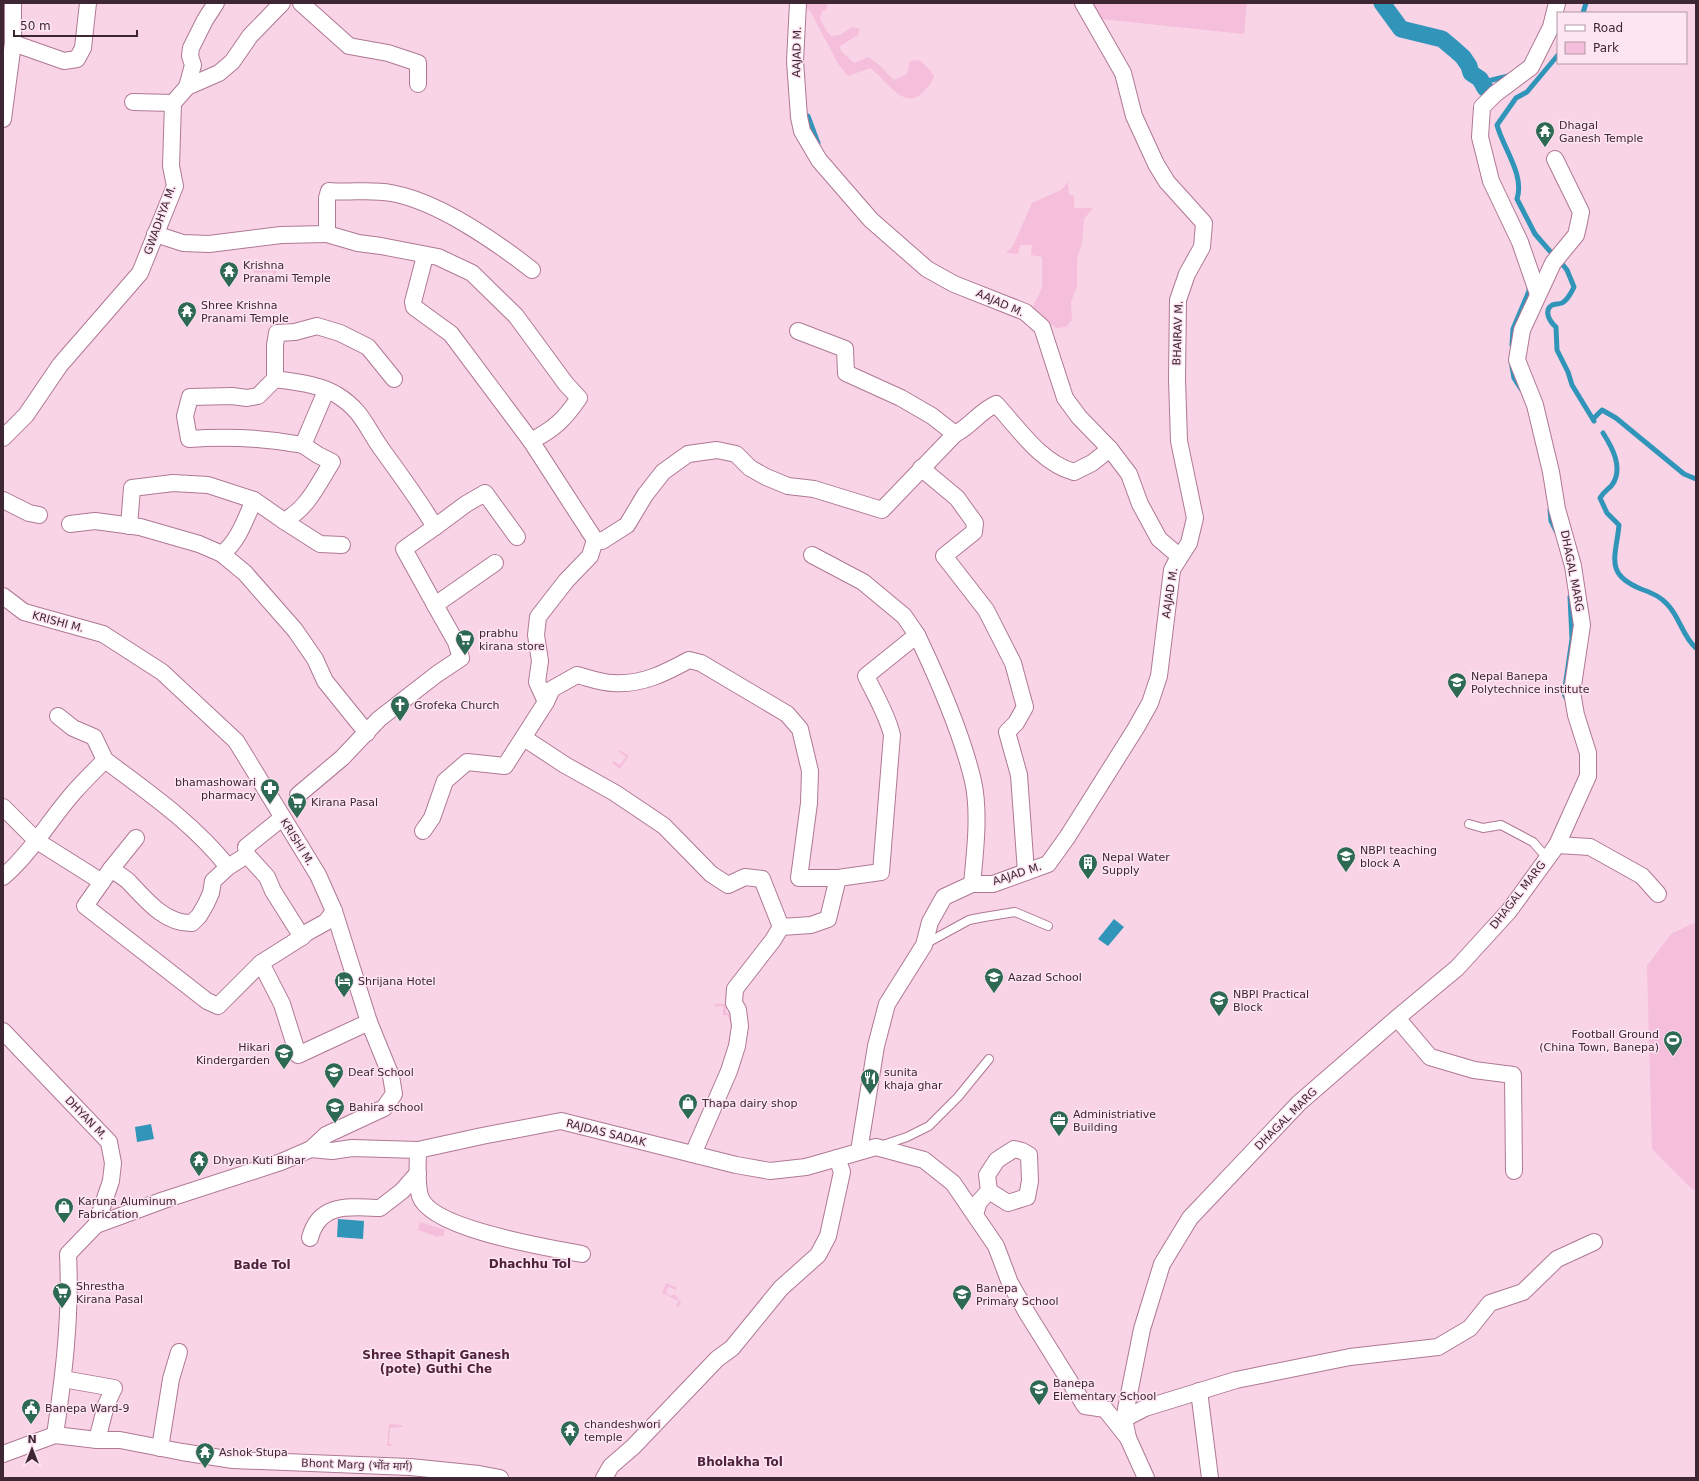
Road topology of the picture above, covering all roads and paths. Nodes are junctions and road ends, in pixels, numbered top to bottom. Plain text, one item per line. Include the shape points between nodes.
1 (13, 3) edge
2 (88, 3) edge
3 (216, 3) edge
4 (282, 3) edge
5 (301, 3) edge
6 (798, 3) edge
7 (1083, 3) edge
8 (1557, 3) edge
9 (13, 43) junction
10 (418, 84) dead end
11 (187, 87) junction
12 (133, 102) dead end
13 (173, 102) junction
14 (3, 120) edge
15 (1555, 159) dead end
16 (155, 234) junction
17 (326, 234) junction
18 (425, 256) junction
19 (532, 270) dead end
20 (1538, 294) junction
21 (798, 330) dead end
22 (275, 379) junction
23 (394, 379) dead end
24 (326, 391) junction
25 (955, 434) junction
26 (3, 438) edge
27 (531, 441) junction
28 (303, 445) junction
29 (1110, 449) junction
30 (921, 468) junction
31 (3, 500) edge
32 (254, 500) junction
33 (39, 515) dead end
34 (284, 521) junction
35 (70, 524) dead end
36 (129, 526) junction
37 (435, 526) junction
38 (517, 537) dead end
39 (595, 540) junction
40 (342, 545) dead end
41 (222, 554) junction
42 (812, 555) dead end
43 (494, 563) dead end
44 (1172, 570) junction
45 (3, 596) edge
46 (435, 605) junction
47 (917, 635) junction
48 (546, 702) junction
49 (58, 716) dead end
50 (367, 732) junction
51 (524, 738) junction
52 (105, 760) junction
53 (298, 795) dead end
54 (3, 807) edge
55 (282, 818) junction
56 (1469, 824) dead end
57 (423, 831) dead end
58 (136, 838) dead end
59 (37, 841) junction
60 (1557, 845) junction
61 (247, 855) junction
62 (1547, 858) junction
63 (228, 867) junction
64 (1026, 872) junction
65 (106, 875) junction
66 (3, 877) edge
67 (838, 878) junction
68 (972, 884) junction
69 (1658, 894) dead end
70 (334, 911) junction
71 (1048, 926) dead end
72 (781, 927) junction
73 (302, 938) junction
74 (924, 944) junction
75 (261, 963) junction
76 (1397, 1018) junction
77 (369, 1022) junction
78 (3, 1031) edge
79 (989, 1059) dead end
80 (876, 1147) junction
81 (311, 1149) junction
82 (418, 1150) junction
83 (859, 1151) junction
84 (693, 1154) junction
85 (837, 1158) junction
86 (1514, 1171) dead end
87 (418, 1173) junction
88 (989, 1191) dead end
89 (975, 1214) junction
90 (96, 1225) junction
91 (310, 1238) dead end
92 (1594, 1242) dead end
93 (582, 1254) dead end
94 (179, 1352) dead end
95 (63, 1379) junction
96 (1199, 1391) junction
97 (1124, 1419) junction
98 (55, 1435) junction
99 (1128, 1438) junction
100 (97, 1440) junction
101 (160, 1448) junction
102 (3, 1454) edge
103 (500, 1478) edge
104 (604, 1478) edge
105 (1146, 1478) edge
106 (1210, 1478) edge

1 - 9 street
2 - 9 street via 83,48 77,59 64,61
3 - 11 street via 204,20 191,48 193,65
4 - 11 street via 250,36 232,62 219,73
5 - 10 street via 349,46 388,53 418,63
6 - 29 street, AAJAD M. via 795,61 799,117 802,131 819,160 871,220 927,269 954,284 1025,312 1042,327 1065,398 1079,417
7 - 44 street, BHAIRAV M. via 1123,73 1134,116 1156,164 1167,182 1204,223 1202,247 1187,274 1178,300 1179,441 1195,518 1189,543
8 - 20 street via 1551,27 1530,67 1482,107 1480,137 1491,181 1520,242
9 - 14 street
11 - 13 street
12 - 13 street
13 - 16 street, GWADHYA M. via 171,166 174,186
15 - 20 street, DHAGAL MARG via 1581,212 1576,235 1553,263
16 - 17 street via 184,243 209,244 281,235
16 - 26 street, GWADHYA M. via 140,273 60,365 26,415
17 - 18 street
17 - 19 street via 329,191 362,190 391,193 423,203 449,216 484,236
18 - 27 street via 413,302 414,307 451,334
18 - 27 street via 438,257 472,273 516,316 579,398 566,417
20 - 60 street, DHAGAL MARG via 1522,330 1517,360 1535,405 1557,509 1573,566 1582,625 1572,692 1588,753 1588,776
21 - 25 street via 845,349 846,374 901,398 932,416
22 - 23 street via 277,333 295,332 317,326 340,333 368,347
22 - 24 street via 301,383
22 - 28 street via 258,396 190,397 185,416 189,439 250,438
24 - 28 street
24 - 37 street via 336,394 358,410
25 - 29 street via 987,408 996,404 1040,453 1062,469 1074,472 1092,463
25 - 30 street
27 - 39 street
28 - 34 street via 332,462 310,498 296,514
29 - 44 street, AAJAD M. via 1129,474 1140,504 1159,539 1179,556
30 - 39 street via 882,510 814,489 788,486 750,468 736,454 718,450 688,454 664,472 645,495 627,525 602,542
30 - 64 street via 957,498 976,523 974,532 944,556 986,610 1013,663 1025,707 1016,723 1007,732 1019,775
31 - 33 street
32 - 34 street
32 - 36 street via 208,485 173,483 132,488
32 - 41 street via 234,541
34 - 40 street via 320,544
35 - 36 street via 95,521
36 - 41 street via 162,532
37 - 38 street via 485,493
37 - 46 street via 404,548
39 - 48 street via 590,556 566,581 538,617 536,635 540,661 537,682
41 - 50 street via 245,573 295,630 315,659 325,681
42 - 47 street via 863,582 904,616
43 - 46 street
44 - 64 street, AAJAD M. via 1159,676 1150,703 1048,864
45 - 55 street, KRISHI M. via 24,612 103,634 162,672 236,741
46 - 50 street via 456,642 461,658 437,674
47 - 67 street via 866,676 889,720 892,735 881,872
47 - 68 street via 939,683 973,782 977,833
48 - 51 street
48 - 67 street via 552,689 577,675 612,683 634,683 660,676 689,660 701,663 787,714 800,729 810,771 809,804 799,878
49 - 52 street via 73,728 94,737
50 - 53 street via 342,758
51 - 57 street via 505,766 467,762 445,782 432,818
51 - 72 street via 664,826 711,874 728,885 745,877 762,879
52 - 59 street via 75,791
52 - 63 street via 180,817
54 - 59 street
55 - 61 street via 246,848
55 - 70 street, KRISHI M. via 318,875
56 - 62 lane via 1483,828 1501,825 1533,842
58 - 65 street
59 - 65 street
59 - 66 street
60 - 62 street, DHAGAL MARG
60 - 69 street via 1590,847 1642,876
61 - 63 street
61 - 73 street via 267,877
62 - 76 street, DHAGAL MARG via 1509,911 1457,968
63 - 65 street via 213,881 211,893 200,916 192,922 181,923 152,906 128,881
64 - 68 street, AAJAD M. via 993,884
65 - 75 street via 85,906 207,1001 218,1006
67 - 72 street via 828,919 811,925
68 - 74 street, AAJAD M. via 944,897 930,922
70 - 73 street via 326,922
70 - 77 street, KRISHI M.
71 - 74 lane via 1015,912 969,920
72 - 84 street via 735,989 734,1003 738,1010 740,1026 737,1046 727,1076
73 - 75 street
74 - 83 street, AAJAD M. via 887,1004 876,1046
75 - 77 street via 282,1004 298,1055
76 - 86 street via 1430,1057 1474,1070 1513,1075
76 - 97 street, DHAGAL MARG via 1299,1103 1190,1218 1162,1264 1156,1279 1134,1359
77 - 81 street, KRISHI M. via 391,1076 394,1094 384,1108 326,1135
78 - 90 street, DHYAN M. via 109,1142 113,1163 111,1181
79 - 80 lane via 958,1097 929,1126 907,1137
80 - 83 street, RAJDAS SADAK
80 - 89 street, RAJDAS SADAK via 924,1160 953,1183
81 - 82 street, RAJDAS SADAK
81 - 90 street, RAJDAS SADAK via 281,1162
82 - 84 street, RAJDAS SADAK via 561,1122
82 - 87 street
83 - 85 street, RAJDAS SADAK
84 - 85 street, RAJDAS SADAK via 770,1171 806,1167
85 - 104 street via 842,1172 828,1236 818,1255 781,1288 732,1348 717,1359 611,1466
87 - 91 street via 402,1191 380,1208 354,1207 331,1210 313,1226
87 - 93 street via 420,1196 427,1207 456,1224 512,1240
88 - 89 street via 979,1202
89 - 99 street, RAJDAS SADAK via 996,1246 1010,1283 1085,1406 1106,1409
90 - 95 street, RAJDAS SADAK via 68,1254 70,1295
92 - 96 street via 1557,1259 1523,1292 1490,1303 1470,1328 1438,1347 1350,1357 1236,1380
94 - 101 street via 171,1379
95 - 98 street, RAJDAS SADAK
95 - 100 street via 114,1388 106,1405
96 - 97 street via 1145,1408
96 - 106 street
97 - 99 street, DHAGAL MARG
98 - 100 street, Bhont Marg (भाेंत मार्ग)
98 - 102 street, Bhont Marg (भाेंत मार्ग)
99 - 105 street, RAJDAS SADAK
100 - 101 street, Bhont Marg (भाेंत मार्ग) via 120,1440
101 - 103 street, Bhont Marg (भाेंत मार्ग) via 233,1460 410,1467

